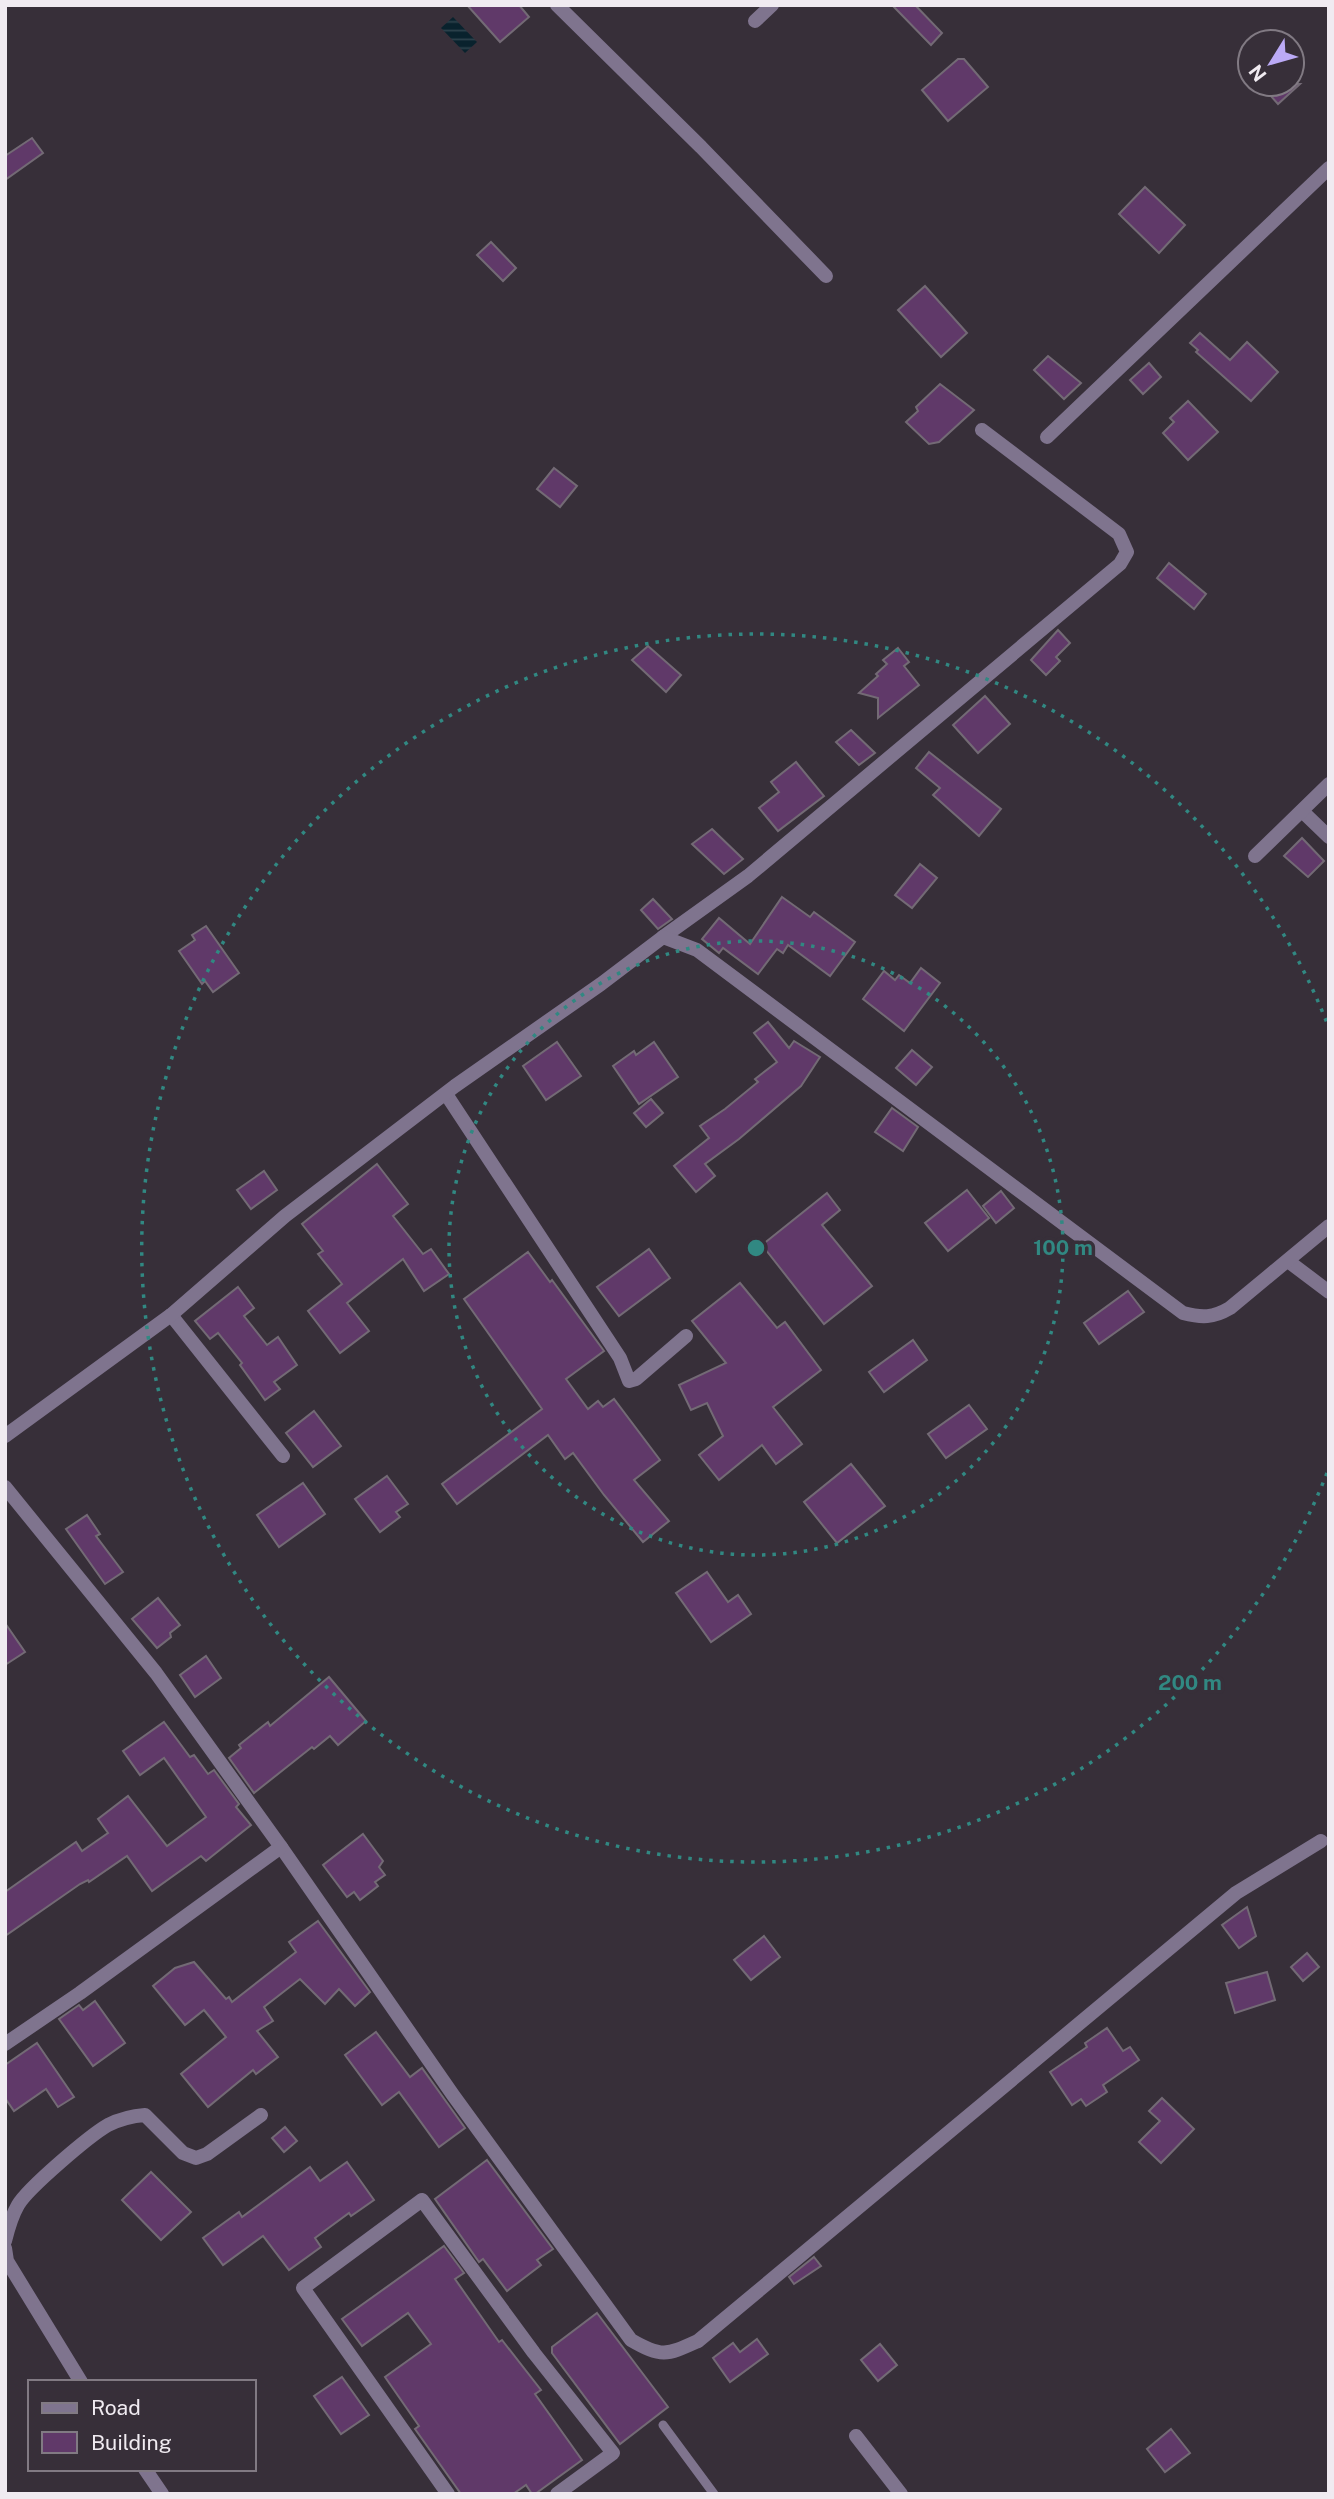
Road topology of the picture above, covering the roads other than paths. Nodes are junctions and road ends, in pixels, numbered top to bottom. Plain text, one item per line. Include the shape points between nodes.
1 (557, 5) edge
2 (772, 5) edge
3 (755, 21) dead end
4 (1329, 169) edge
5 (826, 276) dead end
6 (982, 430) dead end
7 (1047, 437) dead end
8 (1329, 784) edge
9 (1301, 811) junction
10 (1329, 837) edge
11 (1255, 856) dead end
12 (663, 937) junction
13 (446, 1094) junction
14 (1329, 1226) edge
15 (1287, 1261) junction
16 (1329, 1292) edge
17 (171, 1315) junction
18 (686, 1336) dead end
19 (5, 1436) edge
20 (283, 1456) dead end
21 (5, 1487) edge
22 (1321, 1841) dead end
23 (281, 1847) junction
24 (5, 2044) edge
25 (261, 2115) dead end
26 (5, 2241) edge
27 (5, 2248) edge
28 (80, 2380) edge
29 (663, 2425) dead end
30 (856, 2436) dead end
31 (146, 2471) edge
32 (162, 2494) edge
33 (448, 2494) edge
34 (557, 2494) edge
35 (714, 2494) edge
36 (901, 2494) edge

1 - 5 street
2 - 3 street
4 - 7 street
6 - 12 street via 1119,534 1127,552 1120,564 748,876
8 - 9 street
9 - 10 street
9 - 11 street
12 - 13 street
12 - 15 street via 697,950 1184,1313 1217,1316
13 - 17 street via 285,1216
13 - 18 street via 620,1358 629,1381
14 - 15 street
15 - 16 street
17 - 19 street
17 - 20 street
21 - 23 street via 156,1673
22 - 23 street via 1236,1892 698,2340 668,2354 631,2340
23 - 24 street
25 - 26 street via 195,2158 183,2153 145,2115 107,2126 19,2202
27 - 28 street via 7,2261
29 - 35 lane
30 - 36 street
31 - 32 street
33 - 34 street via 303,2288 422,2200 613,2453

